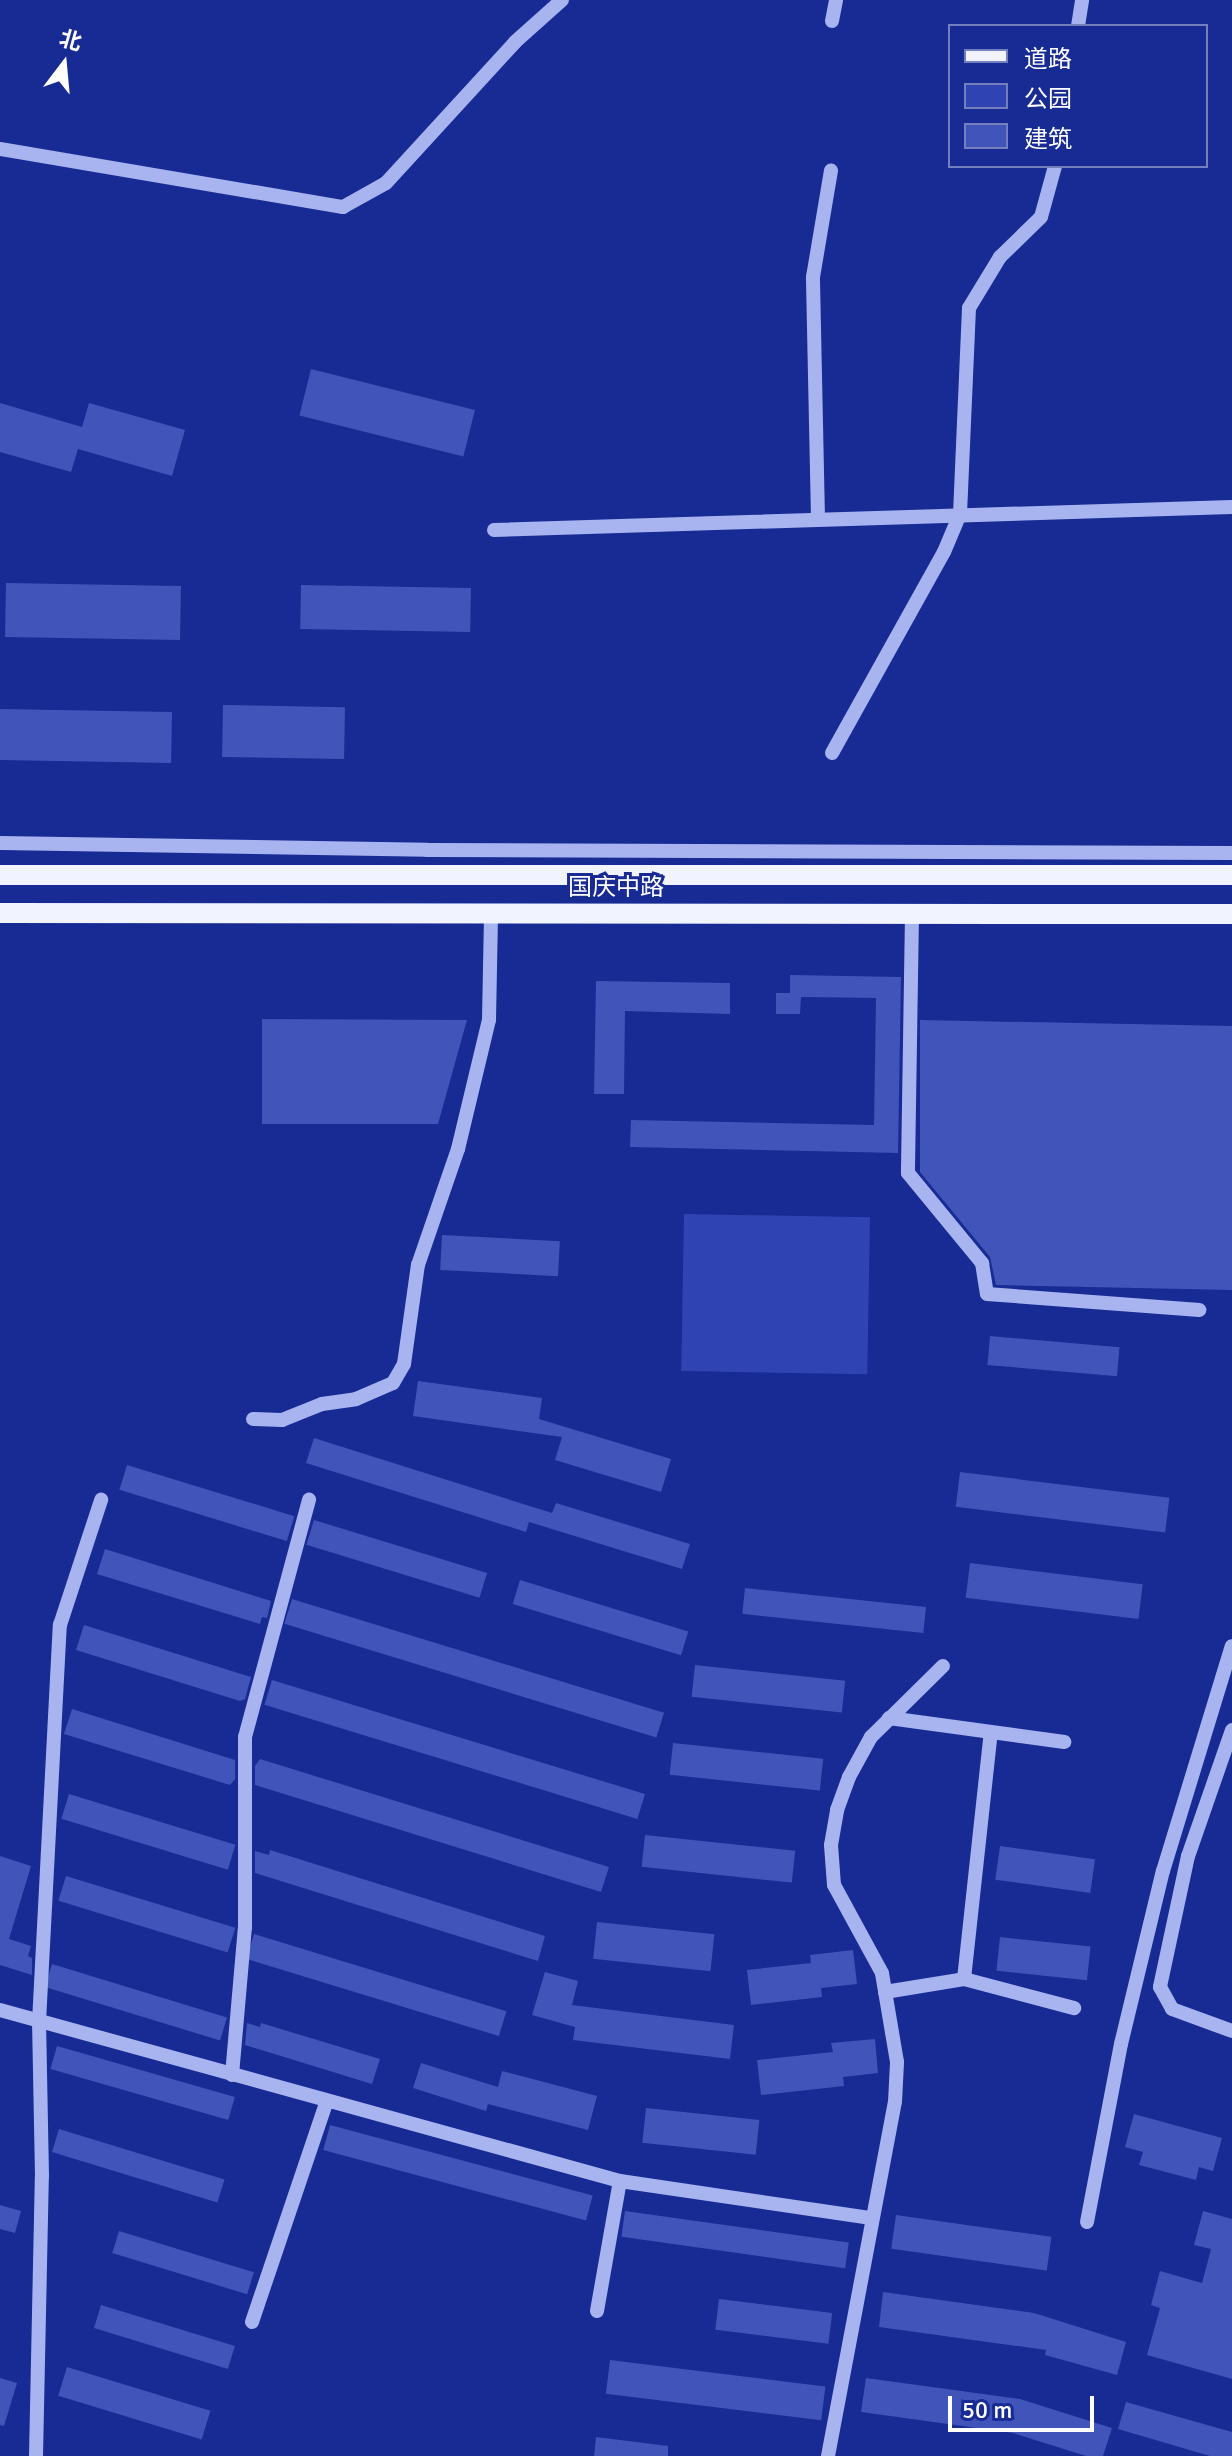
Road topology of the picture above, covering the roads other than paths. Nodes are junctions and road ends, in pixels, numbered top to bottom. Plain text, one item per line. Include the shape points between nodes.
1 (562, 0) edge
2 (836, 0) edge
3 (1082, 0) edge
4 (832, 21) dead end
5 (1078, 24) edge
6 (0, 149) edge
7 (1054, 168) edge
8 (831, 171) dead end
9 (1232, 507) edge
10 (960, 514) junction
11 (818, 519) junction
12 (494, 530) dead end
13 (832, 753) dead end
14 (0, 843) edge
15 (1232, 853) edge
16 (0, 875) edge
17 (1232, 875) edge
18 (0, 913) edge
19 (491, 913) junction
20 (912, 914) junction
21 (1232, 914) edge
22 (1199, 1310) dead end
23 (253, 1419) dead end
24 (309, 1499) dead end
25 (101, 1500) dead end
26 (1232, 1646) edge
27 (943, 1666) dead end
28 (889, 1718) junction
29 (1232, 1730) edge
30 (991, 1732) junction
31 (1064, 1742) dead end
32 (964, 1979) junction
33 (885, 1992) junction
34 (1074, 2008) dead end
35 (0, 2010) edge
36 (39, 2022) junction
37 (1232, 2031) edge
38 (232, 2075) junction
39 (327, 2101) junction
40 (620, 2181) junction
41 (871, 2218) junction
42 (1087, 2222) dead end
43 (597, 2311) dead end
44 (252, 2322) dead end
45 (36, 2456) edge
46 (828, 2456) edge

1 - 6 street via 515,42 386,183 343,207
2 - 4 street
3 - 5 street
7 - 10 street via 1041,217 1000,257 969,308
8 - 11 street via 813,277
9 - 10 street
10 - 11 street
10 - 13 street
11 - 12 street
14 - 15 street
16 - 17 main road, 国庆中路
18 - 19 main road, 国庆中路
19 - 20 main road, 国庆中路
19 - 23 street via 489,1020 458,1149 418,1265 404,1364 393,1383 356,1399 322,1404 282,1420
20 - 21 main road, 国庆中路
20 - 22 street via 908,1173 982,1263 987,1294
24 - 38 street via 245,1737 245,1927
25 - 36 street via 60,1625
26 - 42 street via 1163,1871 1121,2044
27 - 28 street
28 - 30 street
28 - 33 street via 871,1737 849,1777 831,1845 834,1885 882,1973
29 - 37 street via 1188,1856 1160,1987 1172,2009
30 - 31 street
30 - 32 street
32 - 33 street
32 - 34 street
33 - 41 street via 897,2062 895,2102
35 - 36 street
36 - 38 street
36 - 45 street via 42,2176
38 - 39 street
39 - 40 street
39 - 44 street
40 - 41 street
40 - 43 street
41 - 46 street

